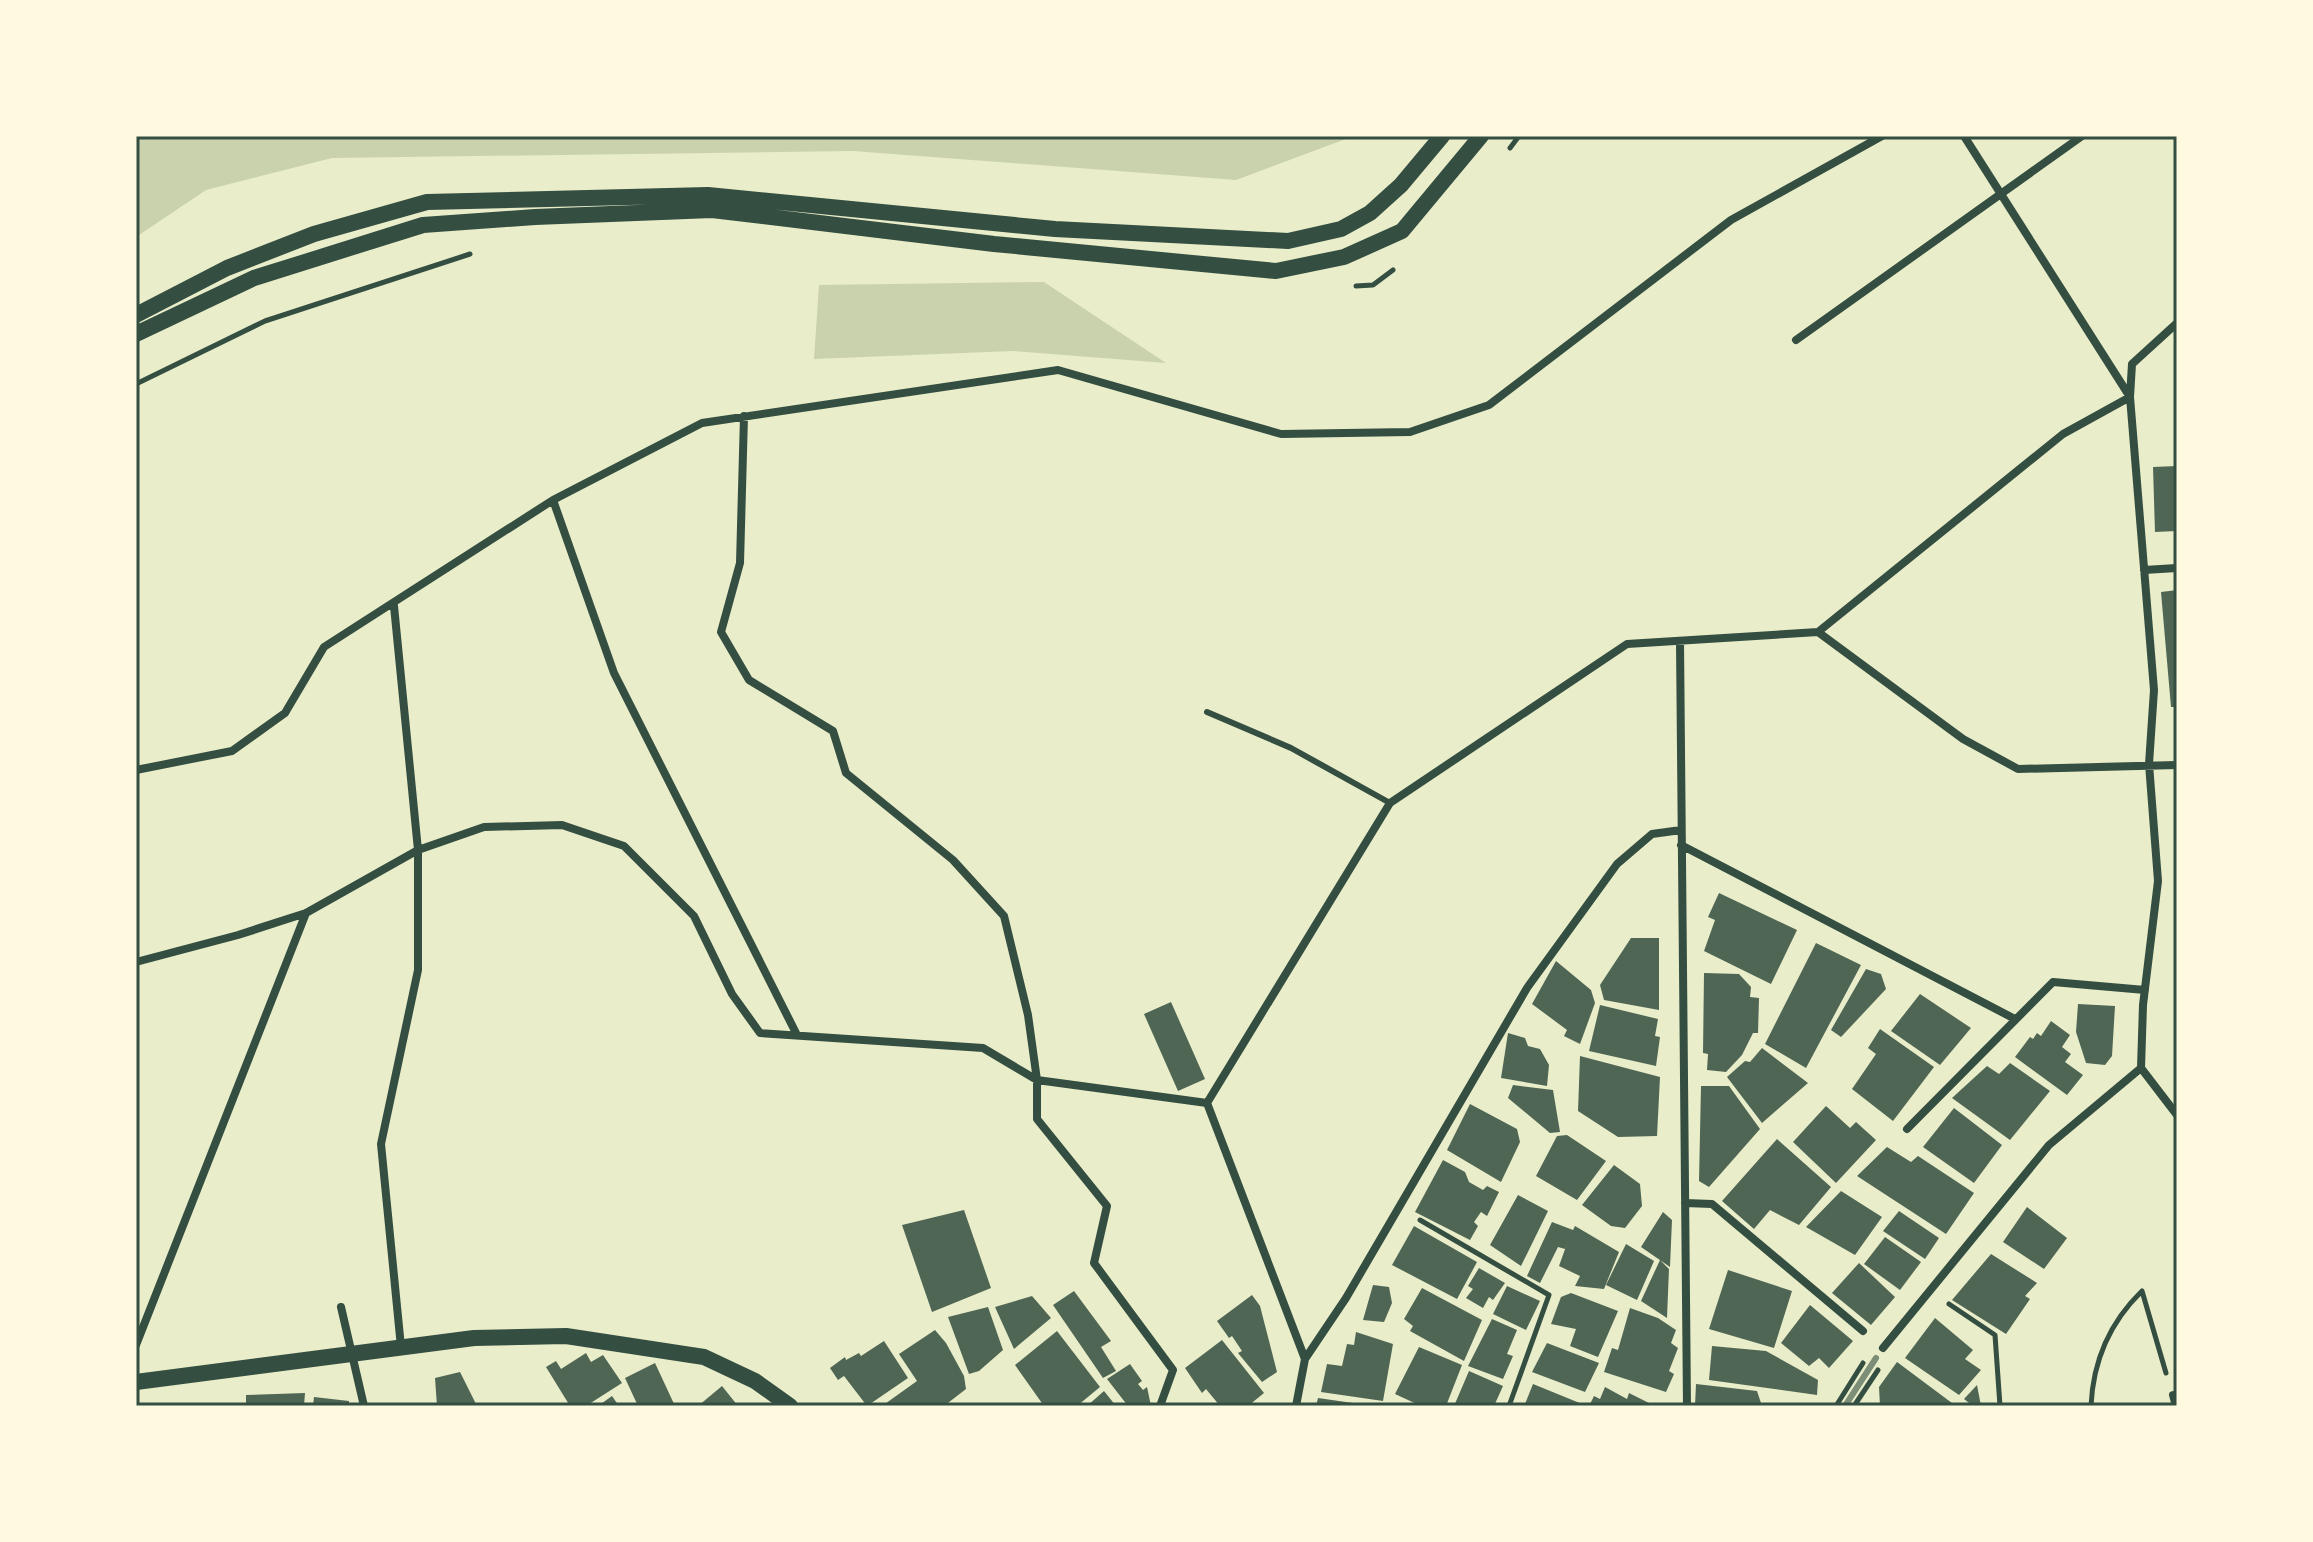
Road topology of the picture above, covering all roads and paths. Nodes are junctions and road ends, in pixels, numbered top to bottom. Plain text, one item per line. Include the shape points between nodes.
1 (1442, 136) edge
2 (1481, 136) edge
3 (1519, 136) edge
4 (1882, 136) edge
5 (1964, 136) edge
6 (2082, 136) edge
7 (1501, 159) dead end
8 (1999, 192) junction
9 (478, 251) dead end
10 (1398, 267) dead end
11 (1344, 286) dead end
12 (136, 315) edge
13 (2177, 323) edge
14 (136, 334) edge
15 (1796, 340) dead end
16 (136, 384) edge
17 (2130, 397) junction
18 (744, 416) junction
19 (553, 500) junction
20 (2177, 568) edge
21 (2144, 570) junction
22 (394, 606) junction
23 (1818, 632) junction
24 (1680, 641) junction
25 (1207, 712) dead end
26 (2149, 764) junction
27 (2177, 765) edge
28 (136, 770) edge
29 (1390, 803) junction
30 (1681, 830) junction
31 (1681, 845) junction
32 (418, 850) junction
33 (306, 913) junction
34 (136, 962) edge
35 (2145, 990) junction
36 (2015, 1019) junction
37 (796, 1033) junction
38 (2141, 1068) junction
39 (1037, 1080) junction
40 (1207, 1103) junction
41 (2177, 1115) edge
42 (1907, 1129) dead end
43 (1685, 1203) junction
44 (1398, 1208) junction
45 (1929, 1290) junction
46 (341, 1307) dead end
47 (1863, 1331) dead end
48 (136, 1345) edge
49 (401, 1348) junction
50 (1883, 1348) dead end
51 (1867, 1357) dead end
52 (1876, 1358) dead end
53 (1305, 1359) junction
54 (136, 1382) edge
55 (2173, 1395) joint
56 (364, 1406) edge
57 (790, 1406) edge
58 (1160, 1406) edge
59 (1296, 1406) edge
60 (1509, 1406) edge
61 (1687, 1406) edge
62 (1836, 1406) edge
63 (1854, 1406) edge
64 (2000, 1406) edge
65 (2091, 1406) edge
66 (2176, 1406) edge

1 - 12 main road via 1370,213 1341,229 1288,241 1055,229 708,195 427,202 314,234 227,268
2 - 14 main road via 1402,231 1344,257 1276,271 712,210 535,217 423,225 254,278
3 - 7 path
4 - 18 street via 1731,220 1489,405 1410,432 1281,434 1058,370
5 - 8 street
6 - 8 street
8 - 15 street
8 - 17 street
9 - 16 path via 265,321
10 - 11 path via 1373,285
13 - 17 street via 2132,364
17 - 21 street
17 - 23 street via 2063,434
18 - 19 street via 702,423
18 - 39 street via 740,563 721,632 749,680 833,731 846,773 953,860 1004,916
19 - 22 street
19 - 37 street via 614,673
20 - 21 street
21 - 26 street via 2154,690
22 - 28 street via 324,647 285,713 232,751
22 - 32 street
23 - 24 street
23 - 26 street via 1963,739 2018,769
24 - 29 street via 1627,644
24 - 30 street
25 - 29 lane via 1291,748
26 - 27 street
26 - 35 street via 2158,881
29 - 40 street
30 - 31 street
30 - 44 street via 1652,834 1617,864 1527,988
31 - 36 street
31 - 43 street
32 - 33 street
32 - 37 street via 484,827 562,825 624,846 694,916 732,994 760,1033
32 - 49 street via 418,970 381,1144
33 - 34 street
33 - 48 street
35 - 36 street via 2053,982
35 - 38 street
36 - 42 street
37 - 39 street via 983,1048
38 - 41 street
38 - 45 street via 2049,1145
39 - 40 street
39 - 58 street via 1037,1119 1107,1206 1094,1263 1173,1370
40 - 53 street
43 - 47 street via 1712,1204
43 - 61 street
44 - 53 street
44 - 60 path via 1549,1295
45 - 50 street
45 - 64 path via 1995,1335
46 - 56 street
49 - 54 main road
49 - 57 main road via 474,1338 566,1336 641,1345 704,1357 755,1381
51 - 62 path
52 - 63 path via 1878,1370
53 - 59 street
55 - 65 path via 2142,1291 2121,1311 2105,1345 2092,1377
55 - 66 street

